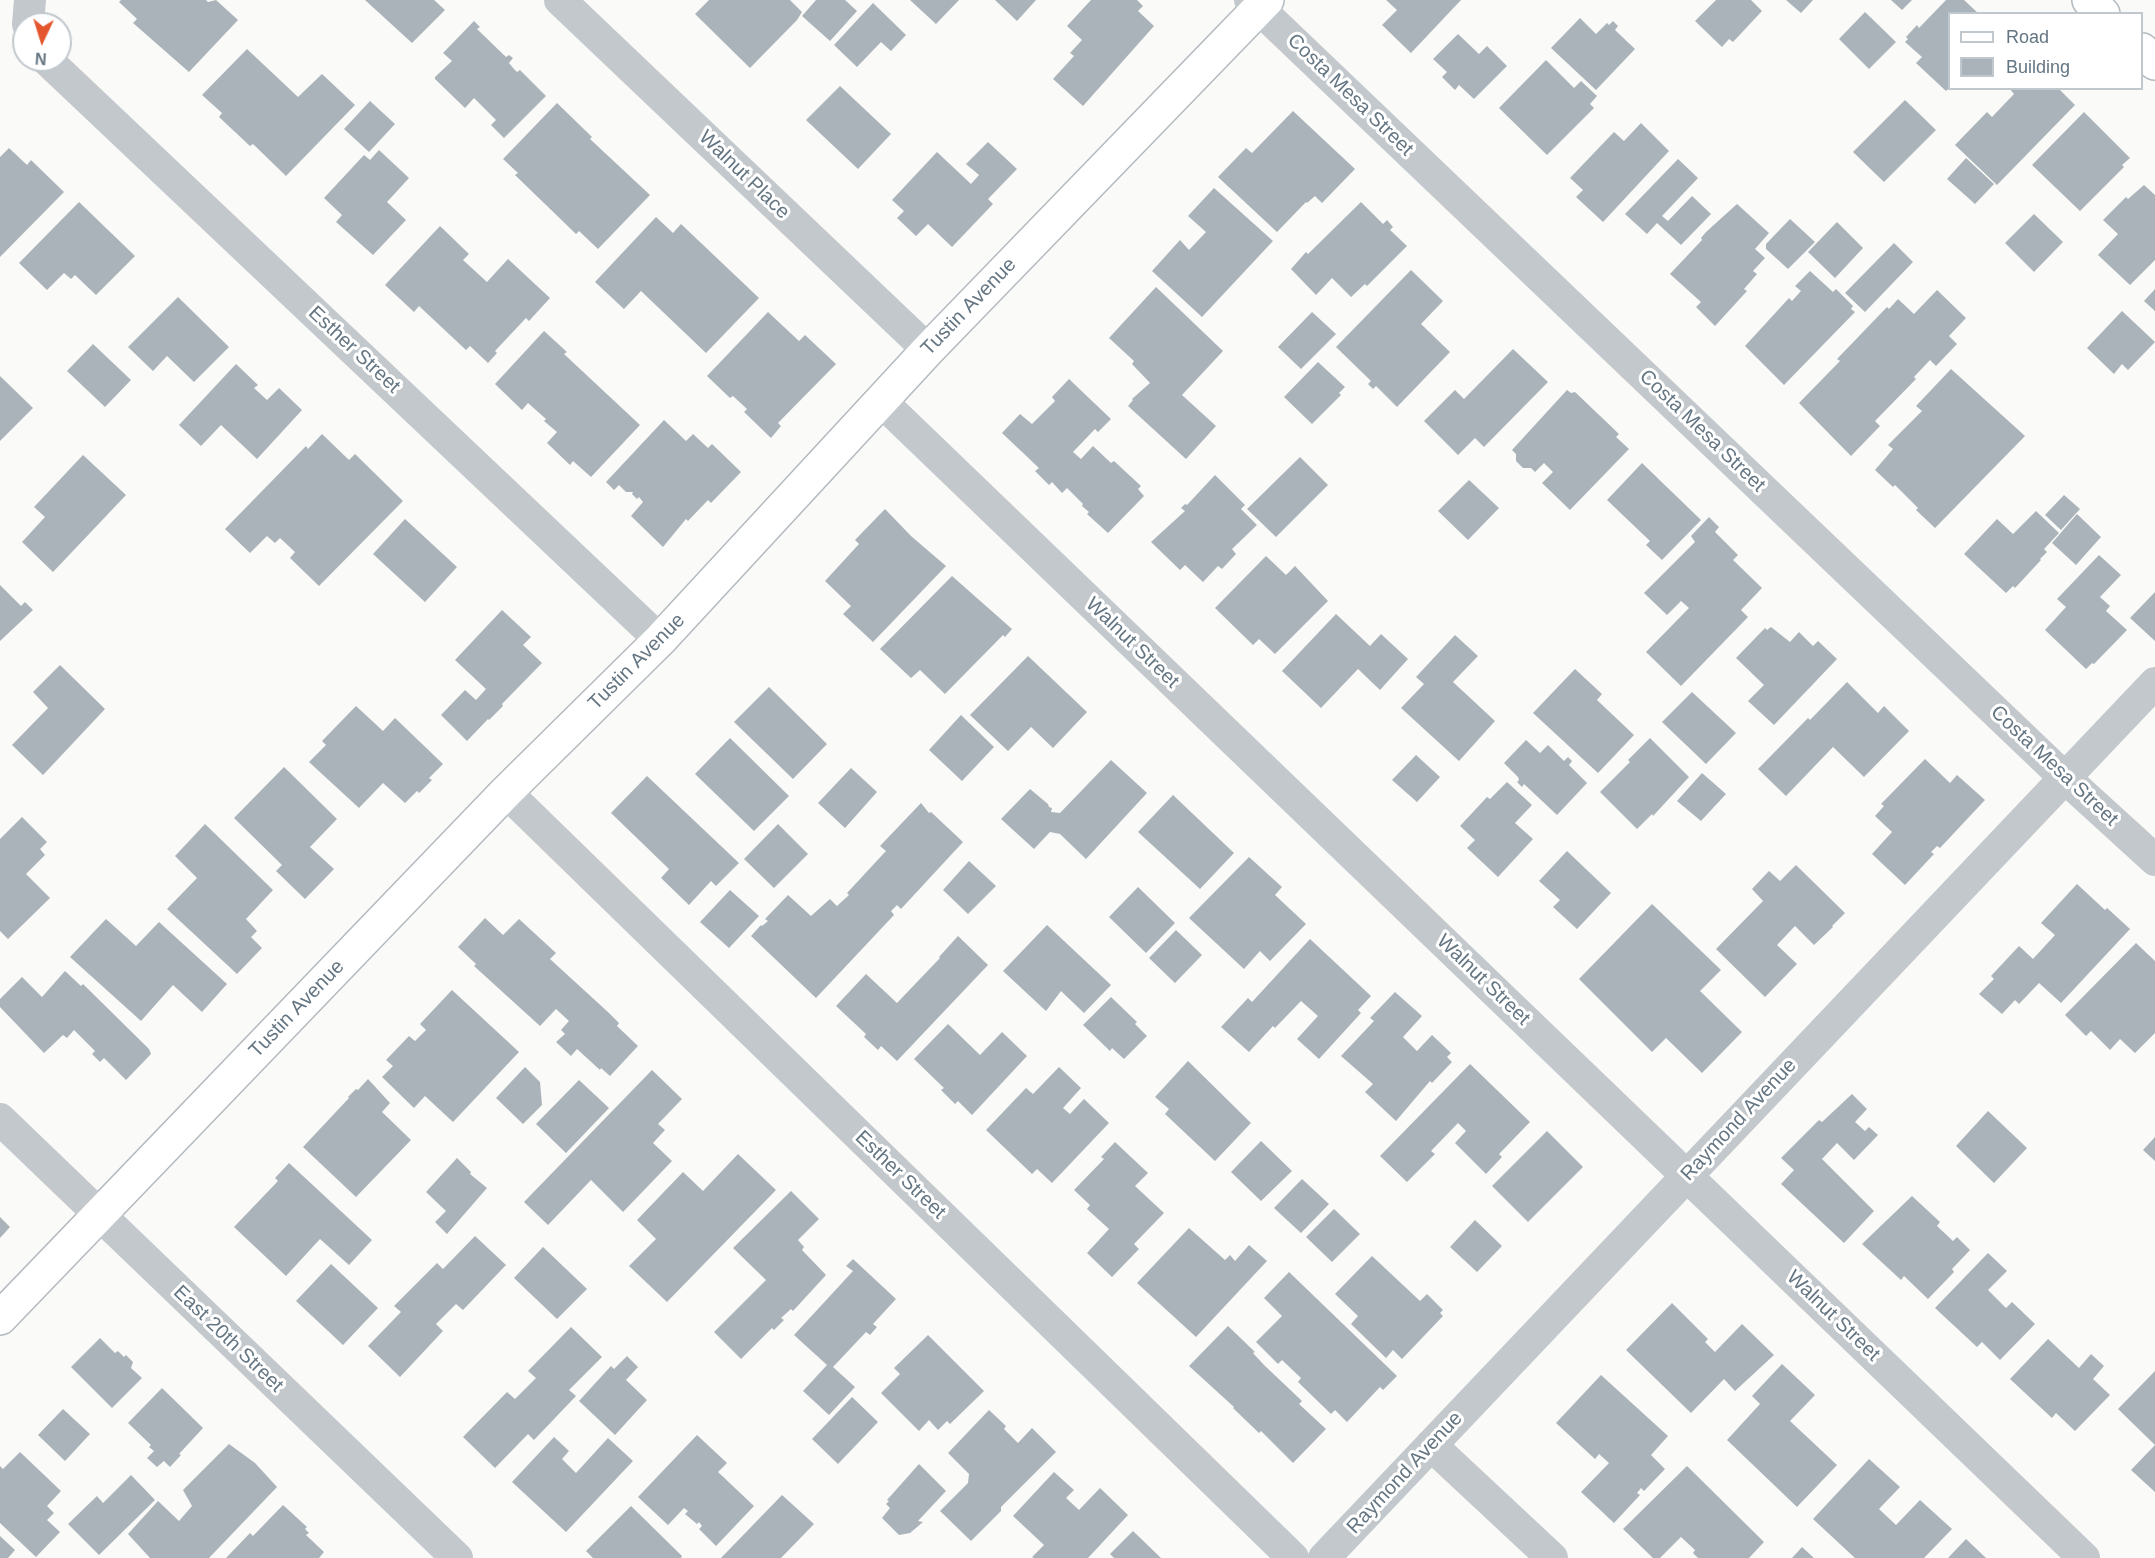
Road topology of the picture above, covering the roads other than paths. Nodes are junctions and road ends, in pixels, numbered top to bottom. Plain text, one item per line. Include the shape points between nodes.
1 (560, 0) edge
2 (2089, 0) edge
3 (1259, 3) edge
4 (2101, 12) edge
5 (2143, 51) edge
6 (2155, 63) edge
7 (60, 72) edge
8 (928, 350) junction
9 (881, 401) junction
10 (660, 640) junction
11 (2155, 682) edge
12 (2064, 777) junction
13 (506, 792) junction
14 (2155, 860) edge
15 (0, 1119) edge
16 (1686, 1175) junction
17 (99, 1215) junction
18 (0, 1318) edge
19 (1431, 1445) junction
20 (457, 1558) edge
21 (1293, 1558) edge
22 (1324, 1558) edge
23 (1552, 1558) edge
24 (2084, 1558) edge

1 - 8 street, Walnut Place
2 - 4 street
3 - 8 street, Tustin Avenue
3 - 12 street, Costa Mesa Street
5 - 6 street
7 - 10 street, Esther Street
8 - 9 street, Tustin Avenue
9 - 10 street, Tustin Avenue
9 - 16 street, Walnut Street
10 - 13 street, Tustin Avenue
11 - 12 street, Raymond Avenue
12 - 14 street, Costa Mesa Street
12 - 16 street, Raymond Avenue
13 - 17 street, Tustin Avenue
13 - 21 street, Esther Street
15 - 17 street, East 20th Street
16 - 19 street, Raymond Avenue
16 - 24 street, Walnut Street
17 - 18 street, Tustin Avenue
17 - 20 street, East 20th Street
19 - 22 street, Raymond Avenue
19 - 23 street

